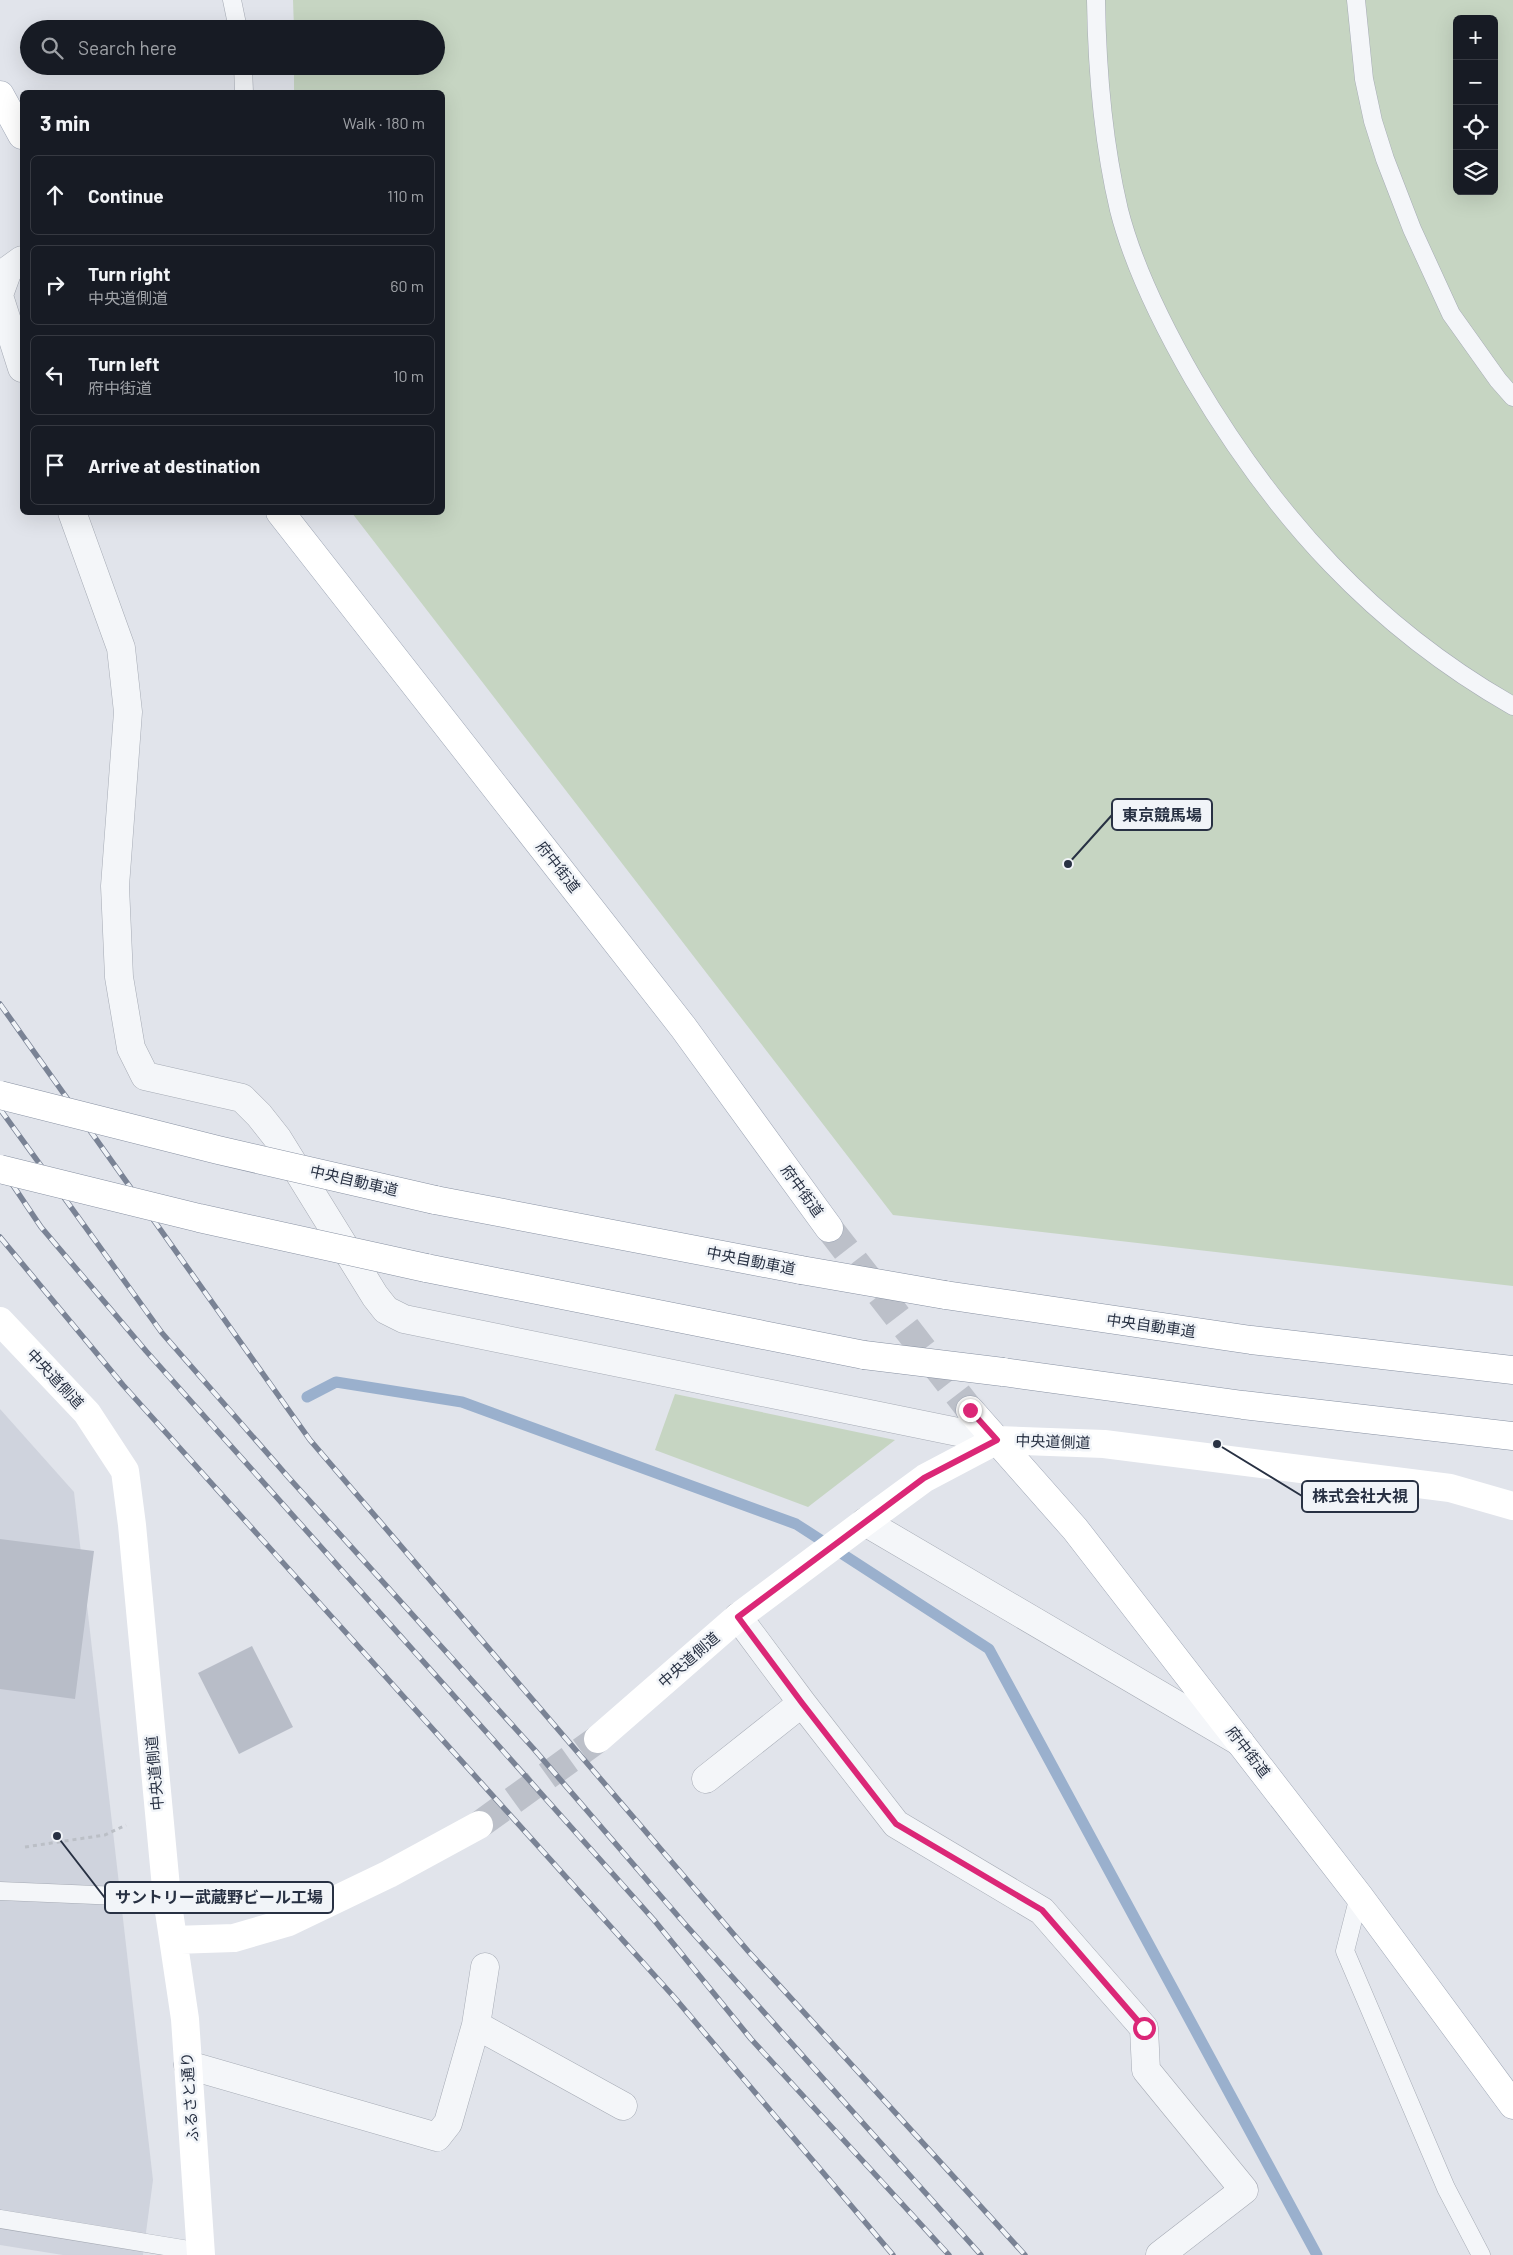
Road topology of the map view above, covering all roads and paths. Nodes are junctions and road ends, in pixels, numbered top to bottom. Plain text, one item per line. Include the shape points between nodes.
1 (232, 0) edge
2 (1096, 0) edge
3 (1356, 0) edge
4 (236, 20) edge
5 (243, 75) edge
6 (244, 90) edge
7 (0, 95) edge
8 (20, 131) edge
9 (20, 261) edge
10 (0, 292) edge
11 (0, 299) edge
12 (20, 362) edge
13 (1513, 397) edge
14 (73, 515) edge
15 (282, 515) edge
16 (1513, 706) edge
17 (0, 1095) edge
18 (0, 1169) edge
19 (829, 1228) tunnel mouth
20 (0, 1321) edge
21 (1513, 1370) edge
22 (970, 1410) tunnel mouth
23 (1513, 1436) edge
24 (997, 1440) junction
25 (1513, 1506) edge
26 (866, 1522) junction
27 (738, 1617) junction
28 (802, 1703) junction
29 (598, 1739) tunnel mouth
30 (1241, 1742) junction
31 (706, 1779) dead end
32 (134, 1822) dead end
33 (479, 1825) tunnel mouth
34 (25, 1848) dead end
35 (0, 1891) edge
36 (1359, 1896) junction
37 (167, 1898) junction
38 (174, 1940) junction
39 (485, 1967) dead end
40 (476, 2025) junction
41 (188, 2064) junction
42 (1513, 2105) edge
43 (623, 2106) dead end
44 (0, 2218) edge
45 (201, 2254) edge
46 (1160, 2255) edge
47 (1481, 2255) edge

1 - 4 lane
2 - 16 lane via 1109,158 1120,212 1140,272 1164,328 1219,422 1279,506 1334,568 1389,620 1443,661
3 - 13 lane via 1364,78 1373,121 1412,229 1452,314
5 - 6 lane
7 - 8 main road
9 - 10 street via 8,270
11 - 12 street
14 - 24 street via 121,648 128,712 115,886 119,977 130,1048 145,1076 242,1098 278,1139 375,1296 386,1310 404,1319
15 - 19 main road, 府中街道 via 683,1027
17 - 21 main road, 中央自動車道, bridge via 435,1200 801,1270 1241,1339
18 - 23 main road, bridge via 199,1218 416,1266 864,1354 1243,1405
20 - 37 main road, 中央道側道 via 87,1413 125,1471
22 - 24 main road, 府中街道
24 - 25 main road, 中央道側道 via 1104,1444 1450,1488
24 - 26 main road, 中央道側道 via 924,1478
24 - 30 main road, 府中街道 via 1075,1529
26 - 27 main road, 中央道側道
26 - 30 street
27 - 28 street
27 - 29 main road, 中央道側道
28 - 31 street
28 - 46 street via 896,1824 1042,1910 1144,2028 1146,2070 1244,2190
30 - 36 main road, 府中街道
32 - 34 path via 105,1835
33 - 38 main road via 389,1874 288,1922 234,1938
35 - 37 lane
36 - 42 main road, 府中街道
36 - 47 lane via 1345,1951 1446,2188
37 - 38 main road, 中央道側道
38 - 41 main road, ふるさと通り
39 - 40 street
40 - 41 street via 448,2123 437,2137
40 - 43 street
41 - 45 main road, ふるさと通り
44 - 45 lane

